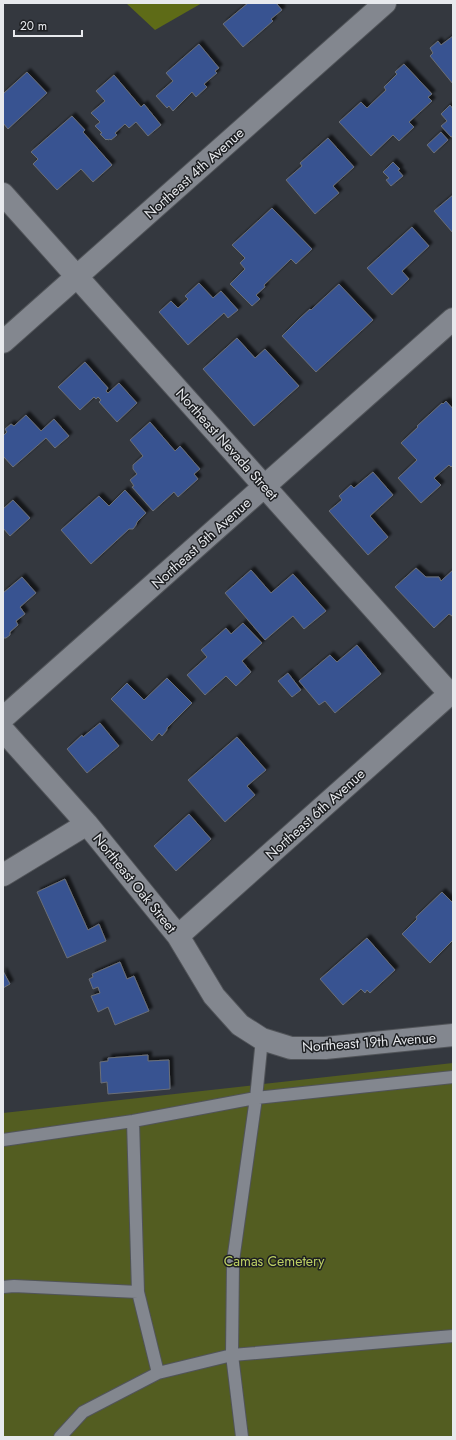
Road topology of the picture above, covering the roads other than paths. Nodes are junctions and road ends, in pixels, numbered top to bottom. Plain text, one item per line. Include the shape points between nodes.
1 (385, 3) edge
2 (3, 194) edge
3 (77, 277) junction
4 (453, 319) edge
5 (3, 342) edge
6 (264, 486) junction
7 (452, 693) edge
8 (3, 718) edge
9 (3, 730) edge
10 (88, 824) junction
11 (3, 875) edge
12 (178, 936) junction
13 (453, 1035) edge
14 (262, 1039) junction
15 (453, 1077) edge
16 (256, 1098) junction
17 (133, 1121) junction
18 (3, 1140) edge
19 (3, 1287) edge
20 (138, 1292) junction
21 (453, 1336) edge
22 (232, 1355) junction
23 (158, 1373) junction
24 (60, 1437) edge
25 (242, 1437) edge

1 - 3 street, Northeast 4th Avenue
2 - 3 street, Northeast Nevada Street
3 - 5 street, Northeast 4th Avenue
3 - 6 street, Northeast Nevada Street
4 - 6 street, Northeast 5th Avenue
6 - 7 street, Northeast Nevada Street
6 - 8 street, Northeast 5th Avenue
7 - 12 street, Northeast 6th Avenue
9 - 10 street, Northeast Oak Street
10 - 11 street
10 - 12 street, Northeast Oak Street
12 - 14 street, Northeast Oak Street via 214,996 240,1025
13 - 14 street, Northeast 19th Avenue via 325,1048 291,1048
14 - 16 lane
15 - 16 lane
16 - 17 lane
16 - 22 lane via 233,1261
17 - 18 lane
17 - 20 lane
19 - 20 lane
20 - 23 lane
21 - 22 lane
22 - 23 lane
22 - 25 lane
23 - 24 lane via 83,1412

